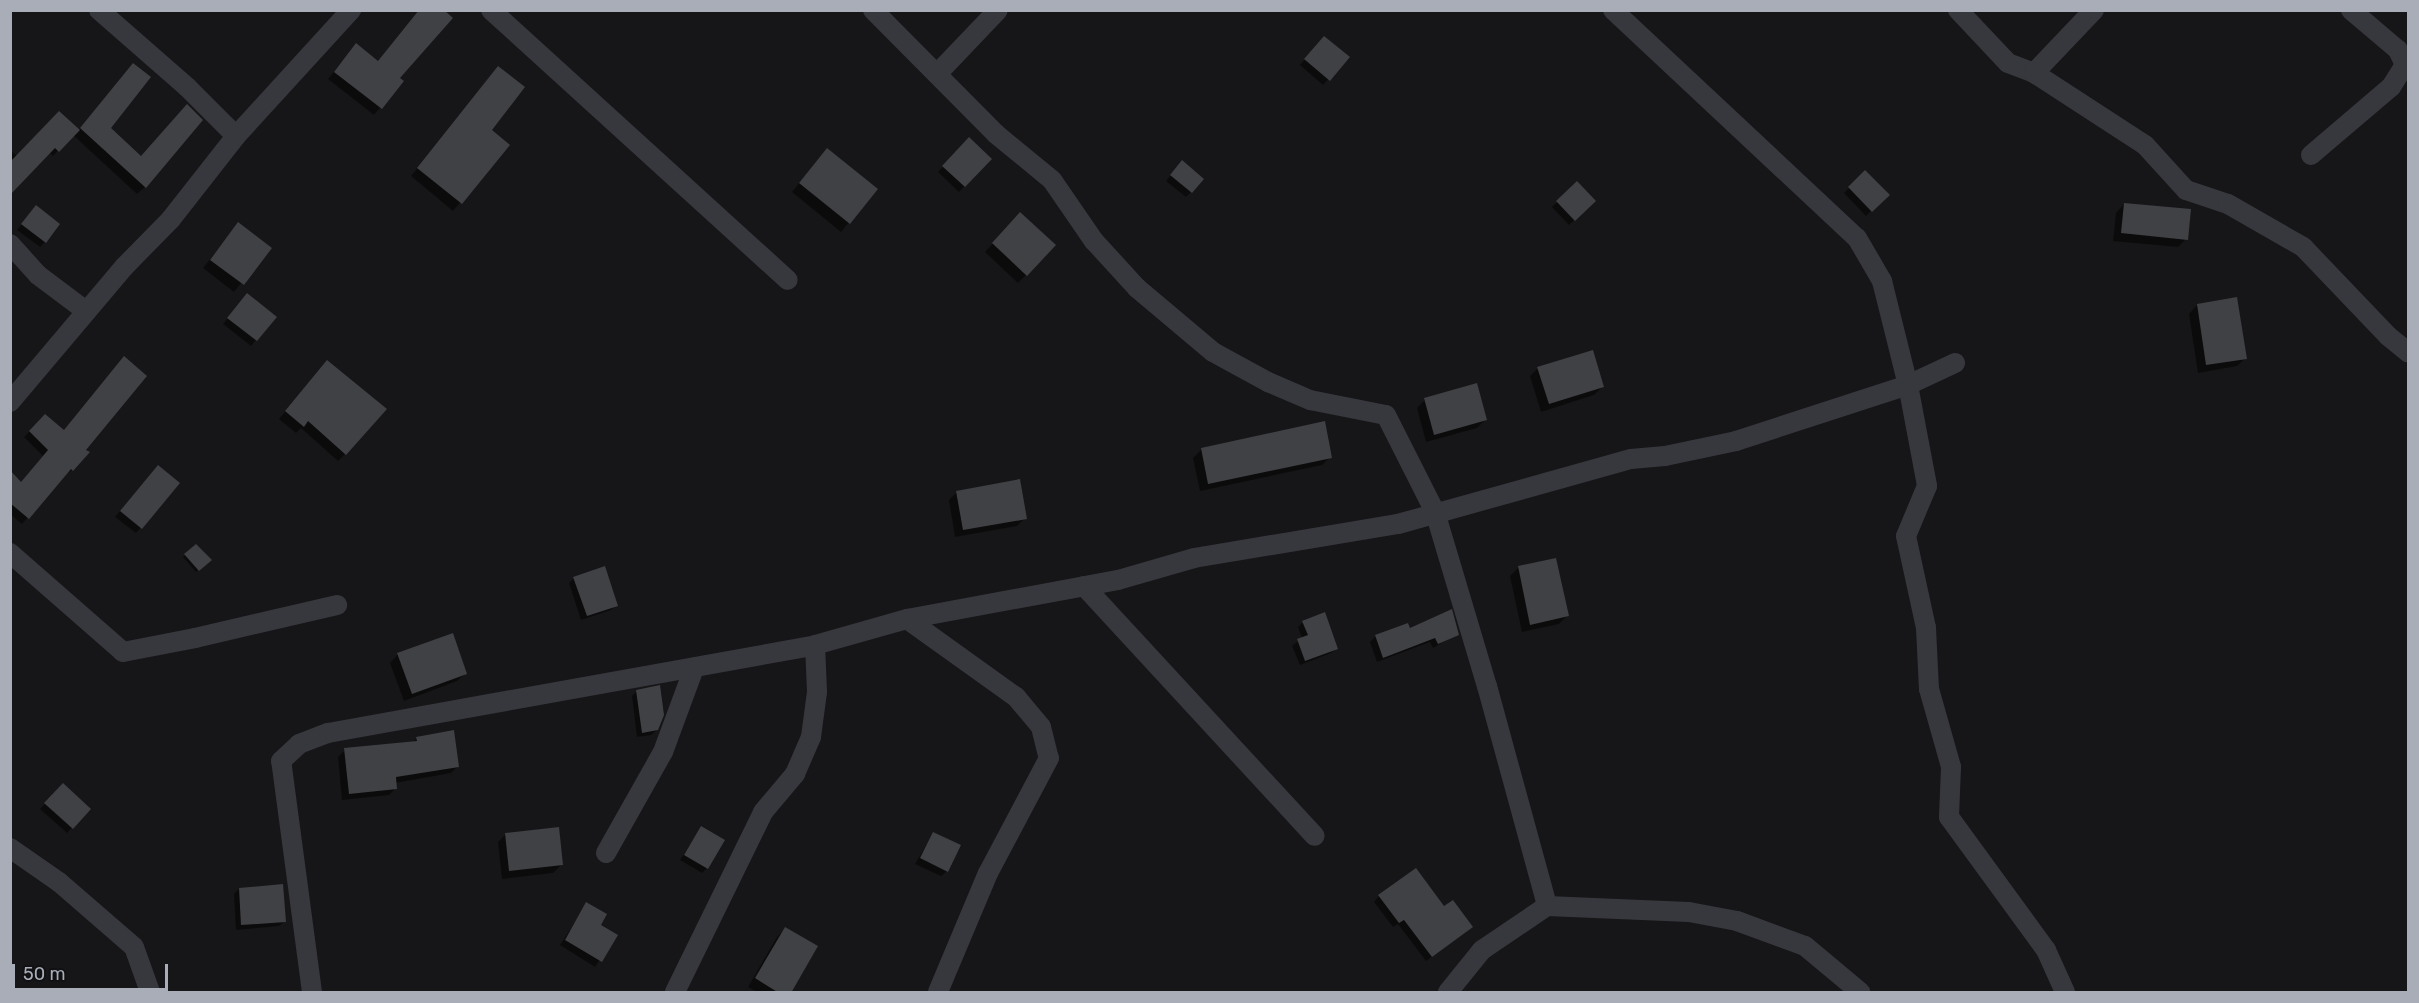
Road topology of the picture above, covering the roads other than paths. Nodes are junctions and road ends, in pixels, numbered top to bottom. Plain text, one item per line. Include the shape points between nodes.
1 (99, 10) edge
2 (351, 10) edge
3 (491, 10) edge
4 (873, 10) edge
5 (998, 10) edge
6 (1613, 10) edge
7 (1958, 10) edge
8 (2094, 10) edge
9 (2351, 10) edge
10 (2034, 73) junction
11 (937, 74) junction
12 (236, 136) junction
13 (2311, 155) dead end
14 (10, 244) edge
15 (788, 280) dead end
16 (86, 311) junction
17 (2409, 352) edge
18 (1955, 363) dead end
19 (1908, 385) junction
20 (10, 402) edge
21 (1435, 512) junction
22 (10, 553) edge
23 (1084, 586) junction
24 (337, 605) dead end
25 (907, 619) junction
26 (815, 645) junction
27 (694, 668) junction
28 (1315, 836) dead end
29 (10, 848) edge
30 (606, 853) dead end
31 (1546, 906) junction
32 (150, 993) edge
33 (312, 993) edge
34 (675, 993) edge
35 (938, 993) edge
36 (1448, 993) edge
37 (1860, 993) edge
38 (2065, 993) edge

1 - 12 street
2 - 12 street
3 - 15 street
4 - 11 street
5 - 11 street
6 - 19 street via 1857,238 1882,281
7 - 10 street via 2008,63
8 - 10 street
9 - 13 street via 2398,50 2405,65 2391,87
10 - 17 street via 2145,145 2186,190 2228,204 2302,247 2388,336
11 - 21 street via 996,134 1052,180 1095,241 1137,288 1213,352 1311,400 1386,414
12 - 16 street via 171,219
14 - 16 street via 38,275
16 - 20 street
18 - 19 street
19 - 21 street via 1736,441 1631,459
19 - 38 street via 1927,486 1906,536 1926,628 1929,689 1951,767 1949,817 2046,950
21 - 23 street via 1386,526 1194,558
21 - 31 street
22 - 24 street via 123,652
23 - 25 street
23 - 28 street
25 - 26 street
25 - 35 street via 1016,698 1041,727 1049,758 988,873
26 - 27 street
26 - 34 street via 817,692 811,737 795,774 763,812
27 - 30 street via 663,752
27 - 33 street via 328,733 299,744 281,761
29 - 32 street via 59,882 134,947
31 - 36 street via 1482,950
31 - 37 street via 1689,912 1737,921 1805,946

